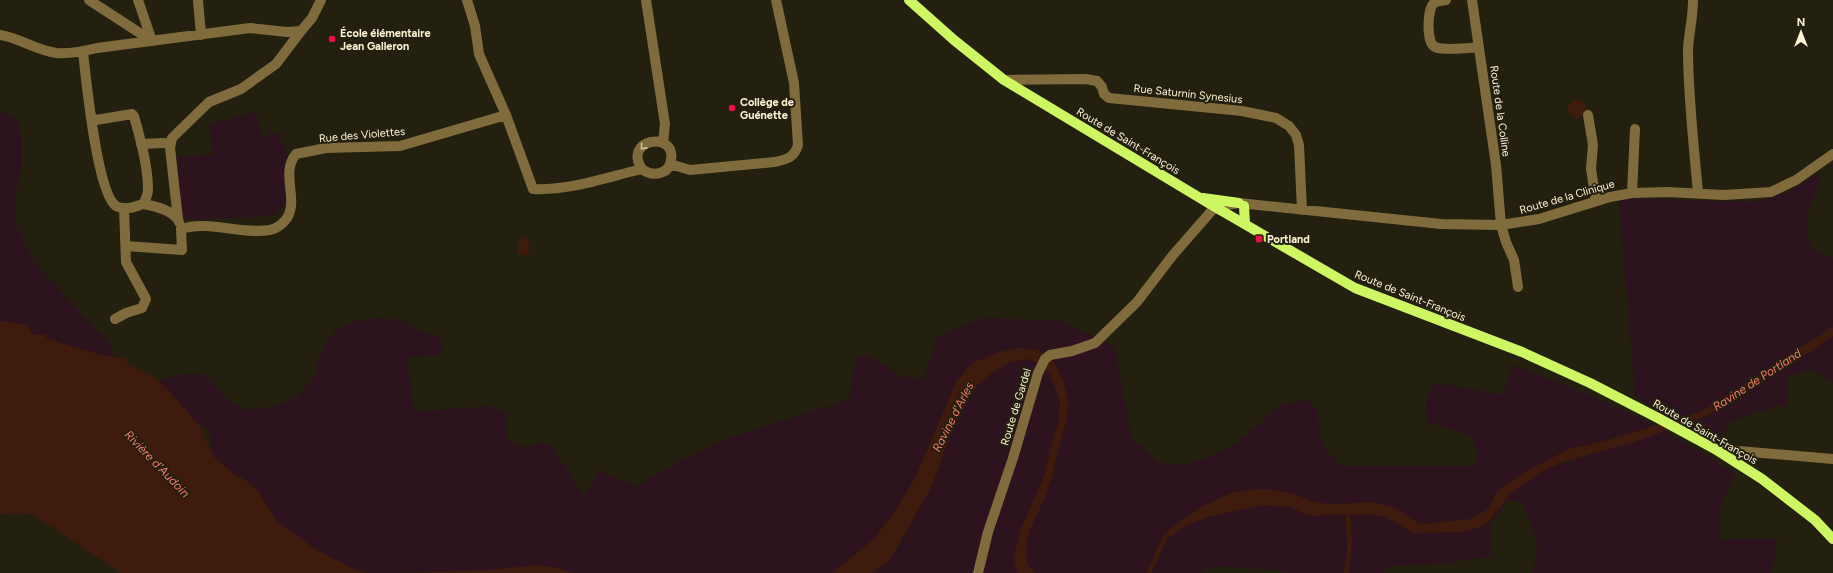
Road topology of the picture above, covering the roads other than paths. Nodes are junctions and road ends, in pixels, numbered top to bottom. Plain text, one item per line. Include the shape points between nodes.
1 (89, 0) edge
2 (138, 0) edge
3 (198, 0) edge
4 (321, 0) edge
5 (467, 0) edge
6 (646, 0) edge
7 (776, 0) edge
8 (909, 0) edge
9 (1446, 0) edge
10 (1472, 0) edge
11 (1693, 0) edge
12 (301, 31) junction
13 (0, 35) edge
14 (201, 35) junction
15 (152, 41) junction
16 (1479, 47) junction
17 (83, 52) junction
18 (1004, 80) junction
19 (506, 114) junction
20 (1588, 115) dead end
21 (91, 117) junction
22 (1635, 129) dead end
23 (164, 143) dead end
24 (663, 143) junction
25 (141, 144) junction
26 (1833, 154) edge
27 (670, 164) junction
28 (642, 169) junction
29 (1632, 192) junction
30 (1698, 193) junction
31 (1198, 197) junction
32 (1596, 201) junction
33 (143, 204) junction
34 (1244, 205) junction
35 (124, 208) junction
36 (1220, 210) junction
37 (1302, 210) junction
38 (179, 224) junction
39 (1245, 224) junction
40 (1501, 225) junction
41 (126, 246) junction
42 (1518, 287) dead end
43 (115, 319) dead end
44 (1715, 450) junction
45 (1833, 459) edge
46 (1833, 539) edge
47 (978, 573) edge

1 - 15 street
2 - 15 street
3 - 14 street
4 - 12 street via 312,18
5 - 19 street via 475,26 479,54
6 - 24 street via 665,124
7 - 27 street via 794,83 798,145 795,154 775,162 690,170
8 - 18 main road, Route de Saint-François
9 - 16 street via 1434,3 1431,7 1428,35 1431,43 1435,47
10 - 16 street, Route de la Colline
11 - 30 street via 1689,55
12 - 14 street via 250,28
12 - 38 street via 276,64 241,89 209,102 172,138 170,148
13 - 17 street via 14,37 56,53
14 - 15 street
15 - 17 street
16 - 40 street, Route de la Colline via 1496,165
17 - 21 street
18 - 31 main road, Route de Saint-François
18 - 37 street, Rue Saturnin Synesius via 1086,79 1097,81 1109,98 1242,111 1276,118 1289,126 1300,145
19 - 28 street via 533,189 546,190
19 - 38 street, Rue des Violettes via 400,146 326,148 296,154 289,165 291,212 284,223 271,230
20 - 32 street via 1593,145 1591,169
21 - 25 street via 96,120 132,114
21 - 35 street via 108,197 116,206
22 - 29 street
23 - 25 street
24 - 27 street via 671,153
24 -> 28 street via 654,140 640,148 638,159
25 - 33 street via 148,190
26 - 30 street, Route de la Clinique via 1796,180 1771,192 1730,195
27 - 28 street via 667,169 657,174
29 - 30 street, Route de la Clinique
29 - 32 street, Route de la Clinique
31 - 34 main road
31 - 36 main road, Route de Saint-François
32 - 40 street, Route de la Clinique via 1539,219
33 - 35 street
33 - 38 street via 155,206
34 - 36 street, Route de la Clinique
34 - 37 street, Route de la Clinique
34 - 39 main road
35 - 41 street
36 - 39 main road, Route de Saint-François
36 - 47 street, Route de Gardel via 1173,255 1137,302 1095,343 1050,355 1040,366 988,532
37 - 40 street, Route de la Clinique via 1441,224
38 - 41 street via 182,250
39 - 44 main road, Route de Saint-François via 1355,288 1522,352 1590,383
40 - 42 street, Route de la Colline via 1514,260
41 - 43 street via 126,262 146,299 142,308
44 - 45 street
44 - 46 main road, Route de Saint-François via 1762,479 1815,520

